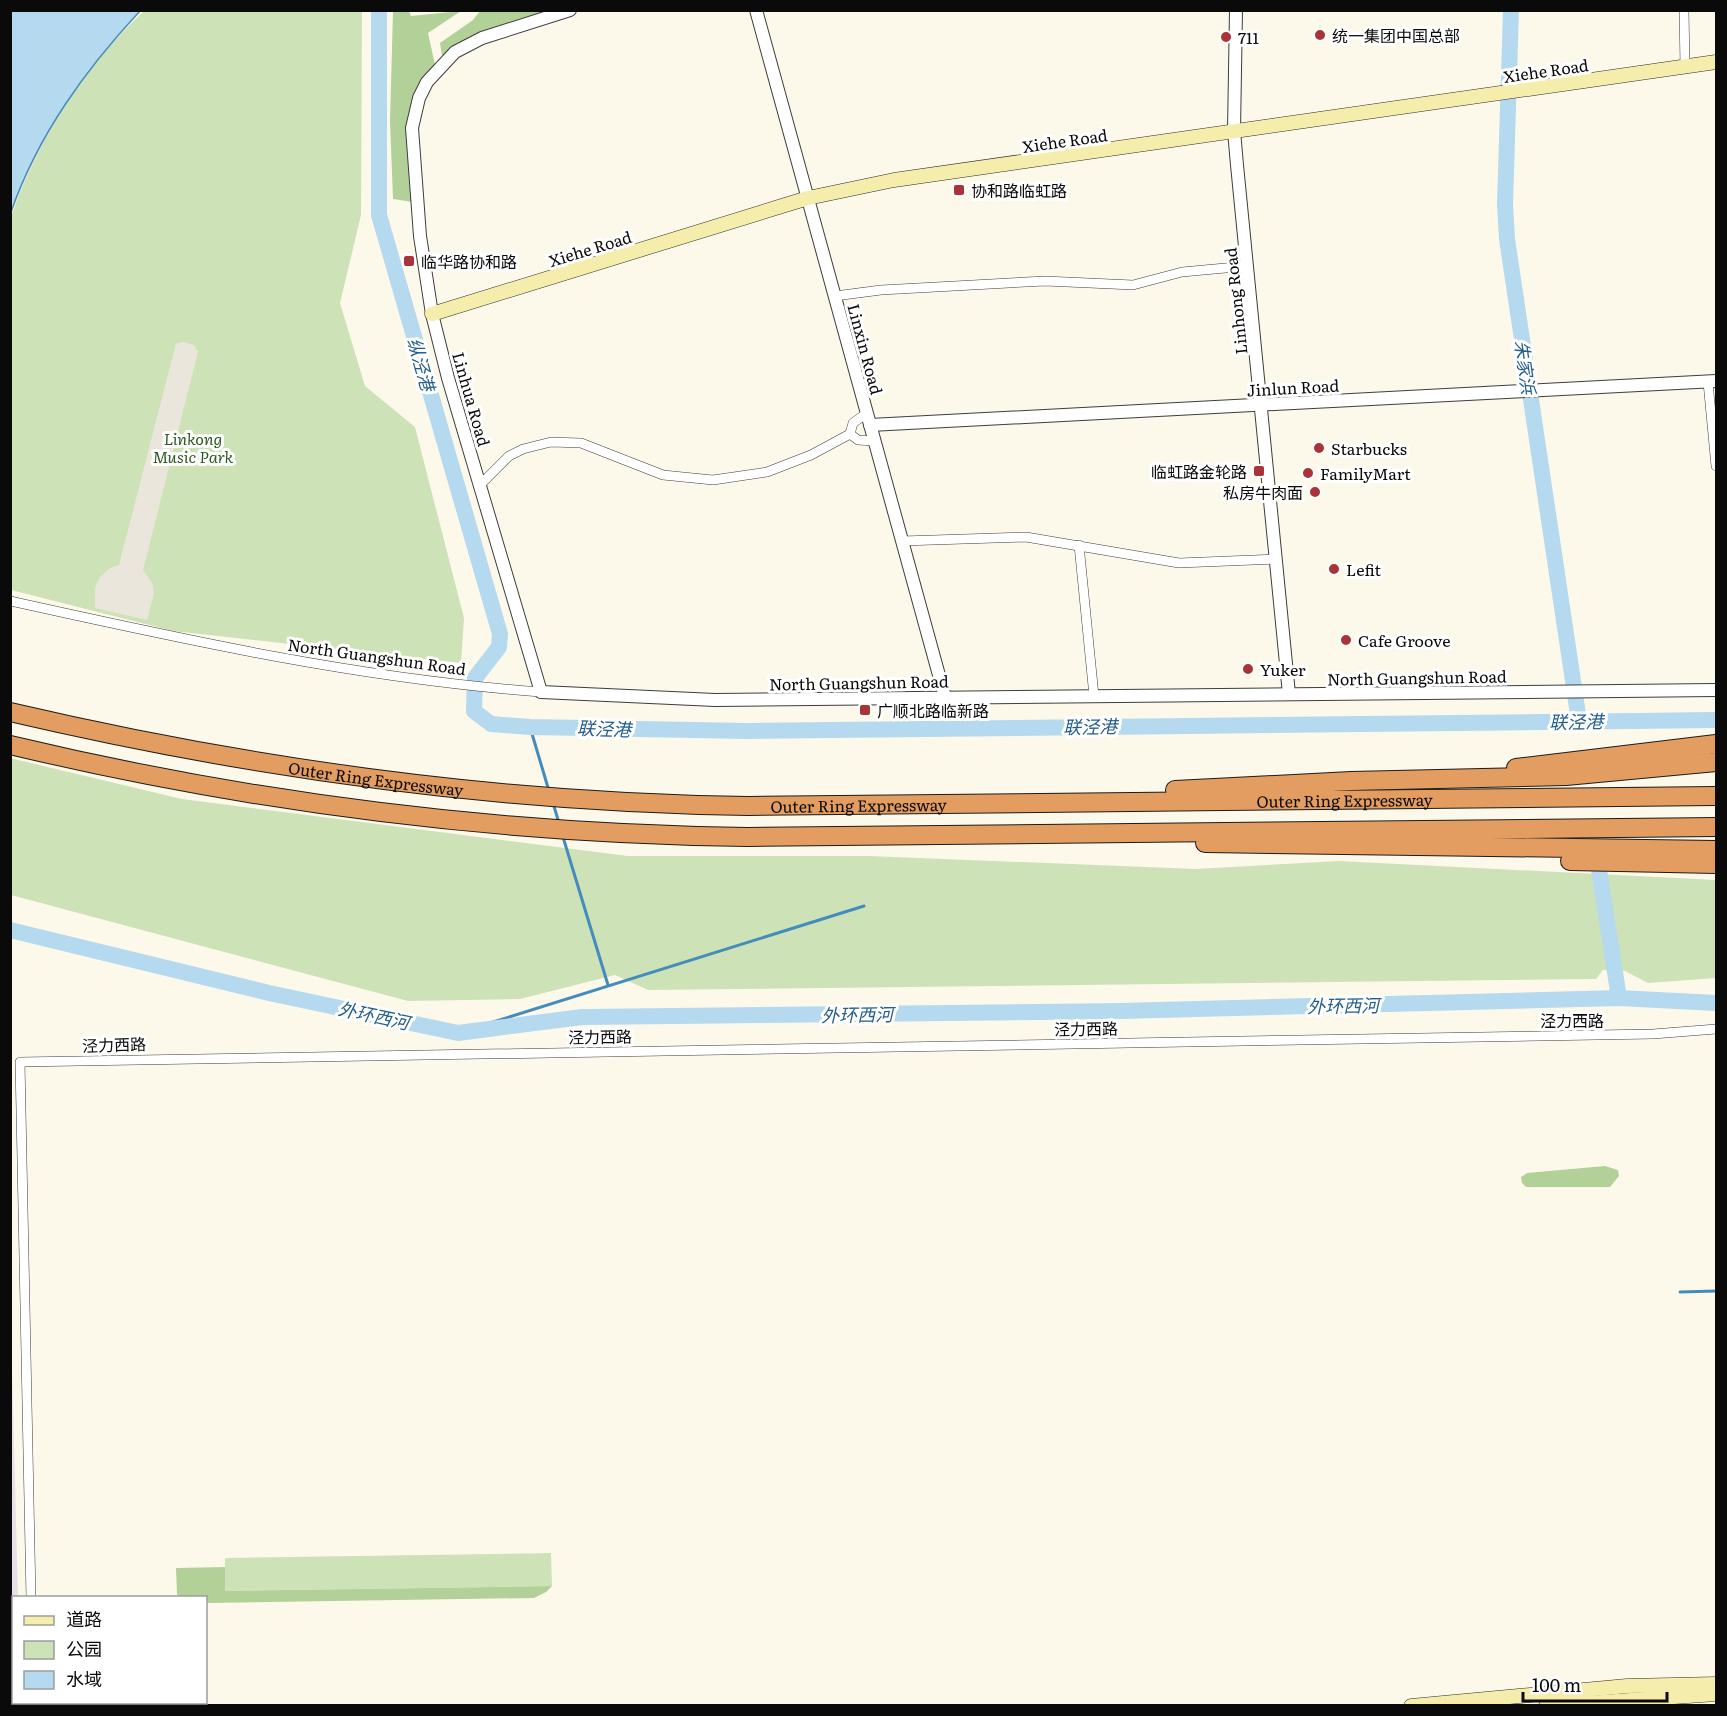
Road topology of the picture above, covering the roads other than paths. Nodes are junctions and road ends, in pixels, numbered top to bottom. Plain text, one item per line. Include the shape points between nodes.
1 (570, 10) edge
2 (756, 10) edge
3 (1236, 10) edge
4 (1684, 10) edge
5 (1716, 62) edge
6 (1685, 67) junction
7 (1234, 131) junction
8 (808, 198) junction
9 (1247, 266) junction
10 (835, 296) junction
11 (432, 314) junction
12 (1712, 382) edge
13 (1261, 405) junction
14 (868, 419) junction
15 (850, 434) junction
16 (874, 441) junction
17 (1716, 466) edge
18 (480, 485) junction
19 (902, 541) junction
20 (1079, 545) junction
21 (1276, 559) junction
22 (10, 601) edge
23 (1716, 690) edge
24 (541, 692) junction
25 (1289, 694) junction
26 (1094, 696) junction
27 (945, 697) junction
28 (10, 712) edge
29 (1716, 744) edge
30 (10, 745) edge
31 (1716, 762) edge
32 (1419, 780) junction
33 (1716, 796) edge
34 (964, 804) junction
35 (1716, 827) edge
36 (964, 834) junction
37 (1424, 847) junction
38 (1716, 850) edge
39 (1716, 864) edge
40 (1716, 1029) edge
41 (31, 1596) edge
42 (1711, 1689) edge
43 (1417, 1705) edge
44 (1411, 1706) edge
45 (1546, 1706) edge

1 - 11 street, Linhua Road via 462,47 431,76 416,107 412,155
2 - 8 street, Linxin Road
3 - 7 street, Linhong Road
4 - 6 street
5 - 6 main road, Xiehe Road
6 - 7 main road, Xiehe Road
7 - 8 main road, Xiehe Road via 894,180
7 - 9 street, Linhong Road
8 - 10 street, Linxin Road
8 - 11 main road, Xiehe Road
9 - 10 street via 1182,272 1133,285 1045,281
9 - 13 street, Linhong Road
10 - 14 street, Linxin Road
11 - 18 street, Linhua Road
12 - 13 street, Jinlun Road
12 - 17 street
13 - 14 street, Jinlun Road
13 - 21 street, Linhong Road
14 - 15 street via 853,423
14 - 16 street, Linxin Road
15 - 16 street via 858,440
15 - 18 street via 767,472 713,480 663,475 581,443 551,442 509,456
16 - 19 street, Linxin Road
18 - 24 street, Linhua Road
19 - 20 street via 1026,537
19 - 27 street, Linxin Road
20 - 21 street via 1179,563
20 - 26 street
21 - 25 street, Linhong Road
22 - 24 street, North Guangshun Road via 222,648 460,685
23 - 25 street, North Guangshun Road
24 - 27 street, North Guangshun Road via 715,700
25 - 26 street, North Guangshun Road
26 - 27 street, North Guangshun Road
28 - 34 highway, Outer Ring Expressway via 185,749 357,778 540,799 749,806
29 - 32 highway
30 - 36 highway, Outer Ring Expressway via 352,810 550,831 748,837
31 - 32 highway via 1566,776
32 - 34 highway via 1237,786
33 - 34 highway, Outer Ring Expressway
35 - 36 highway, Outer Ring Expressway
36 - 37 highway via 1242,845
37 - 38 highway
37 - 39 highway via 1546,859
40 - 41 street, 泾力西路 via 1653,1034 20,1062
42 - 43 main road via 1628,1686
42 - 45 main road
43 - 44 main road

